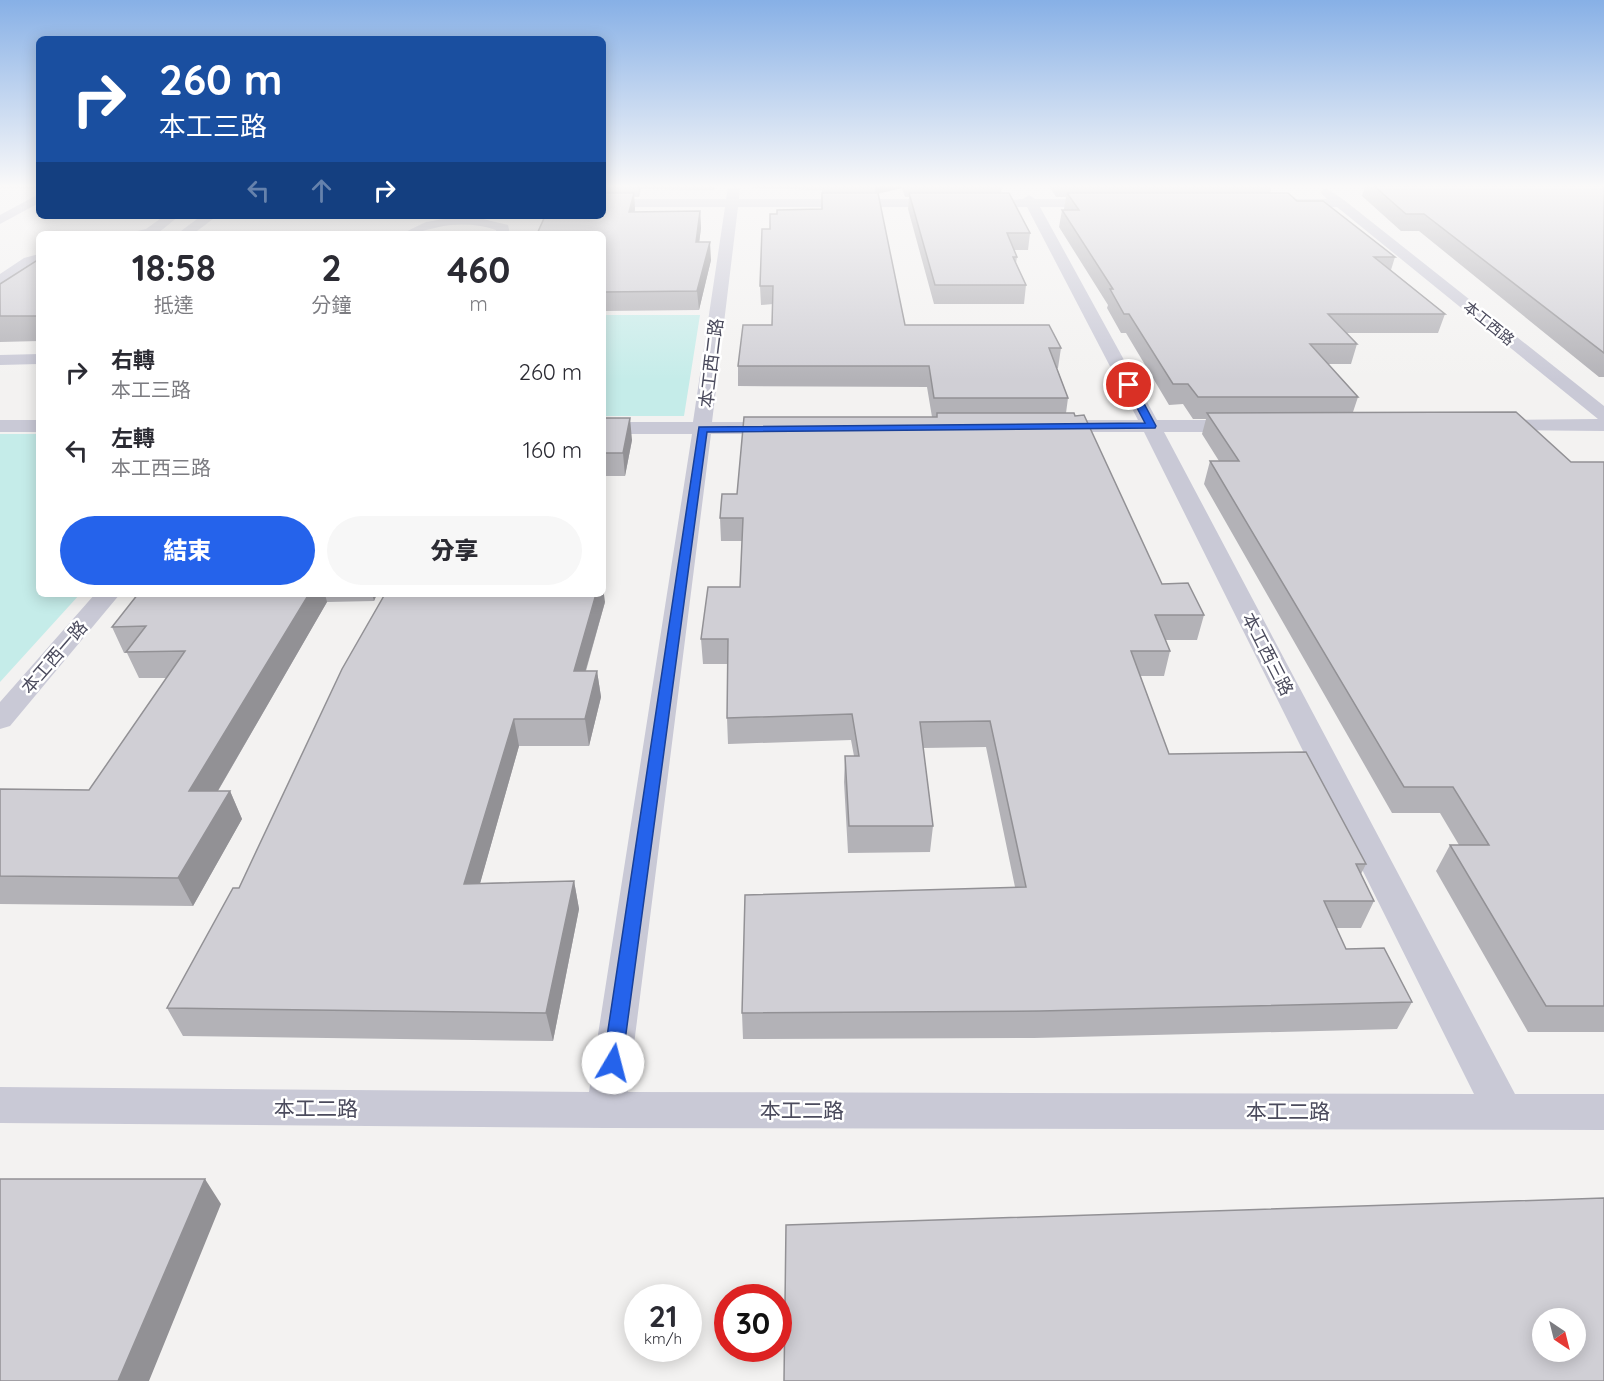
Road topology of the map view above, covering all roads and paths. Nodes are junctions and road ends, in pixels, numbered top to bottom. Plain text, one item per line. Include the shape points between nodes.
1 (30, 250) edge
2 (726, 250) edge
3 (1047, 250) edge
4 (1399, 250) edge
5 (36, 259) edge
6 (0, 262) edge
7 (0, 281) edge
8 (36, 359) edge
9 (0, 360) edge
10 (0, 370) edge
11 (36, 370) edge
12 (1604, 415) edge
13 (1604, 425) edge
14 (0, 426) edge
15 (36, 426) edge
16 (1151, 426) junction
17 (1258, 426) edge
18 (1473, 426) edge
19 (1033, 427) edge
20 (606, 428) edge
21 (797, 428) edge
22 (702, 429) junction
23 (105, 597) edge
24 (0, 720) edge
25 (0, 1105) edge
26 (606, 1110) junction
27 (1503, 1111) junction
28 (1604, 1112) edge

1 - 6 street
2 - 22 street, 本工西二路
3 - 16 street, 本工西三路
4 - 12 street, 本工西路
5 - 7 street
8 - 9 street
10 - 11 street
13 - 18 street
14 - 15 street
16 - 17 street
16 - 19 street
16 - 27 street, 本工西三路
20 - 22 street
21 - 22 street
22 - 26 street, 本工西二路
23 - 24 street, 本工西一路
25 - 26 street, 本工二路
26 - 27 street, 本工二路
27 - 28 street, 本工二路

